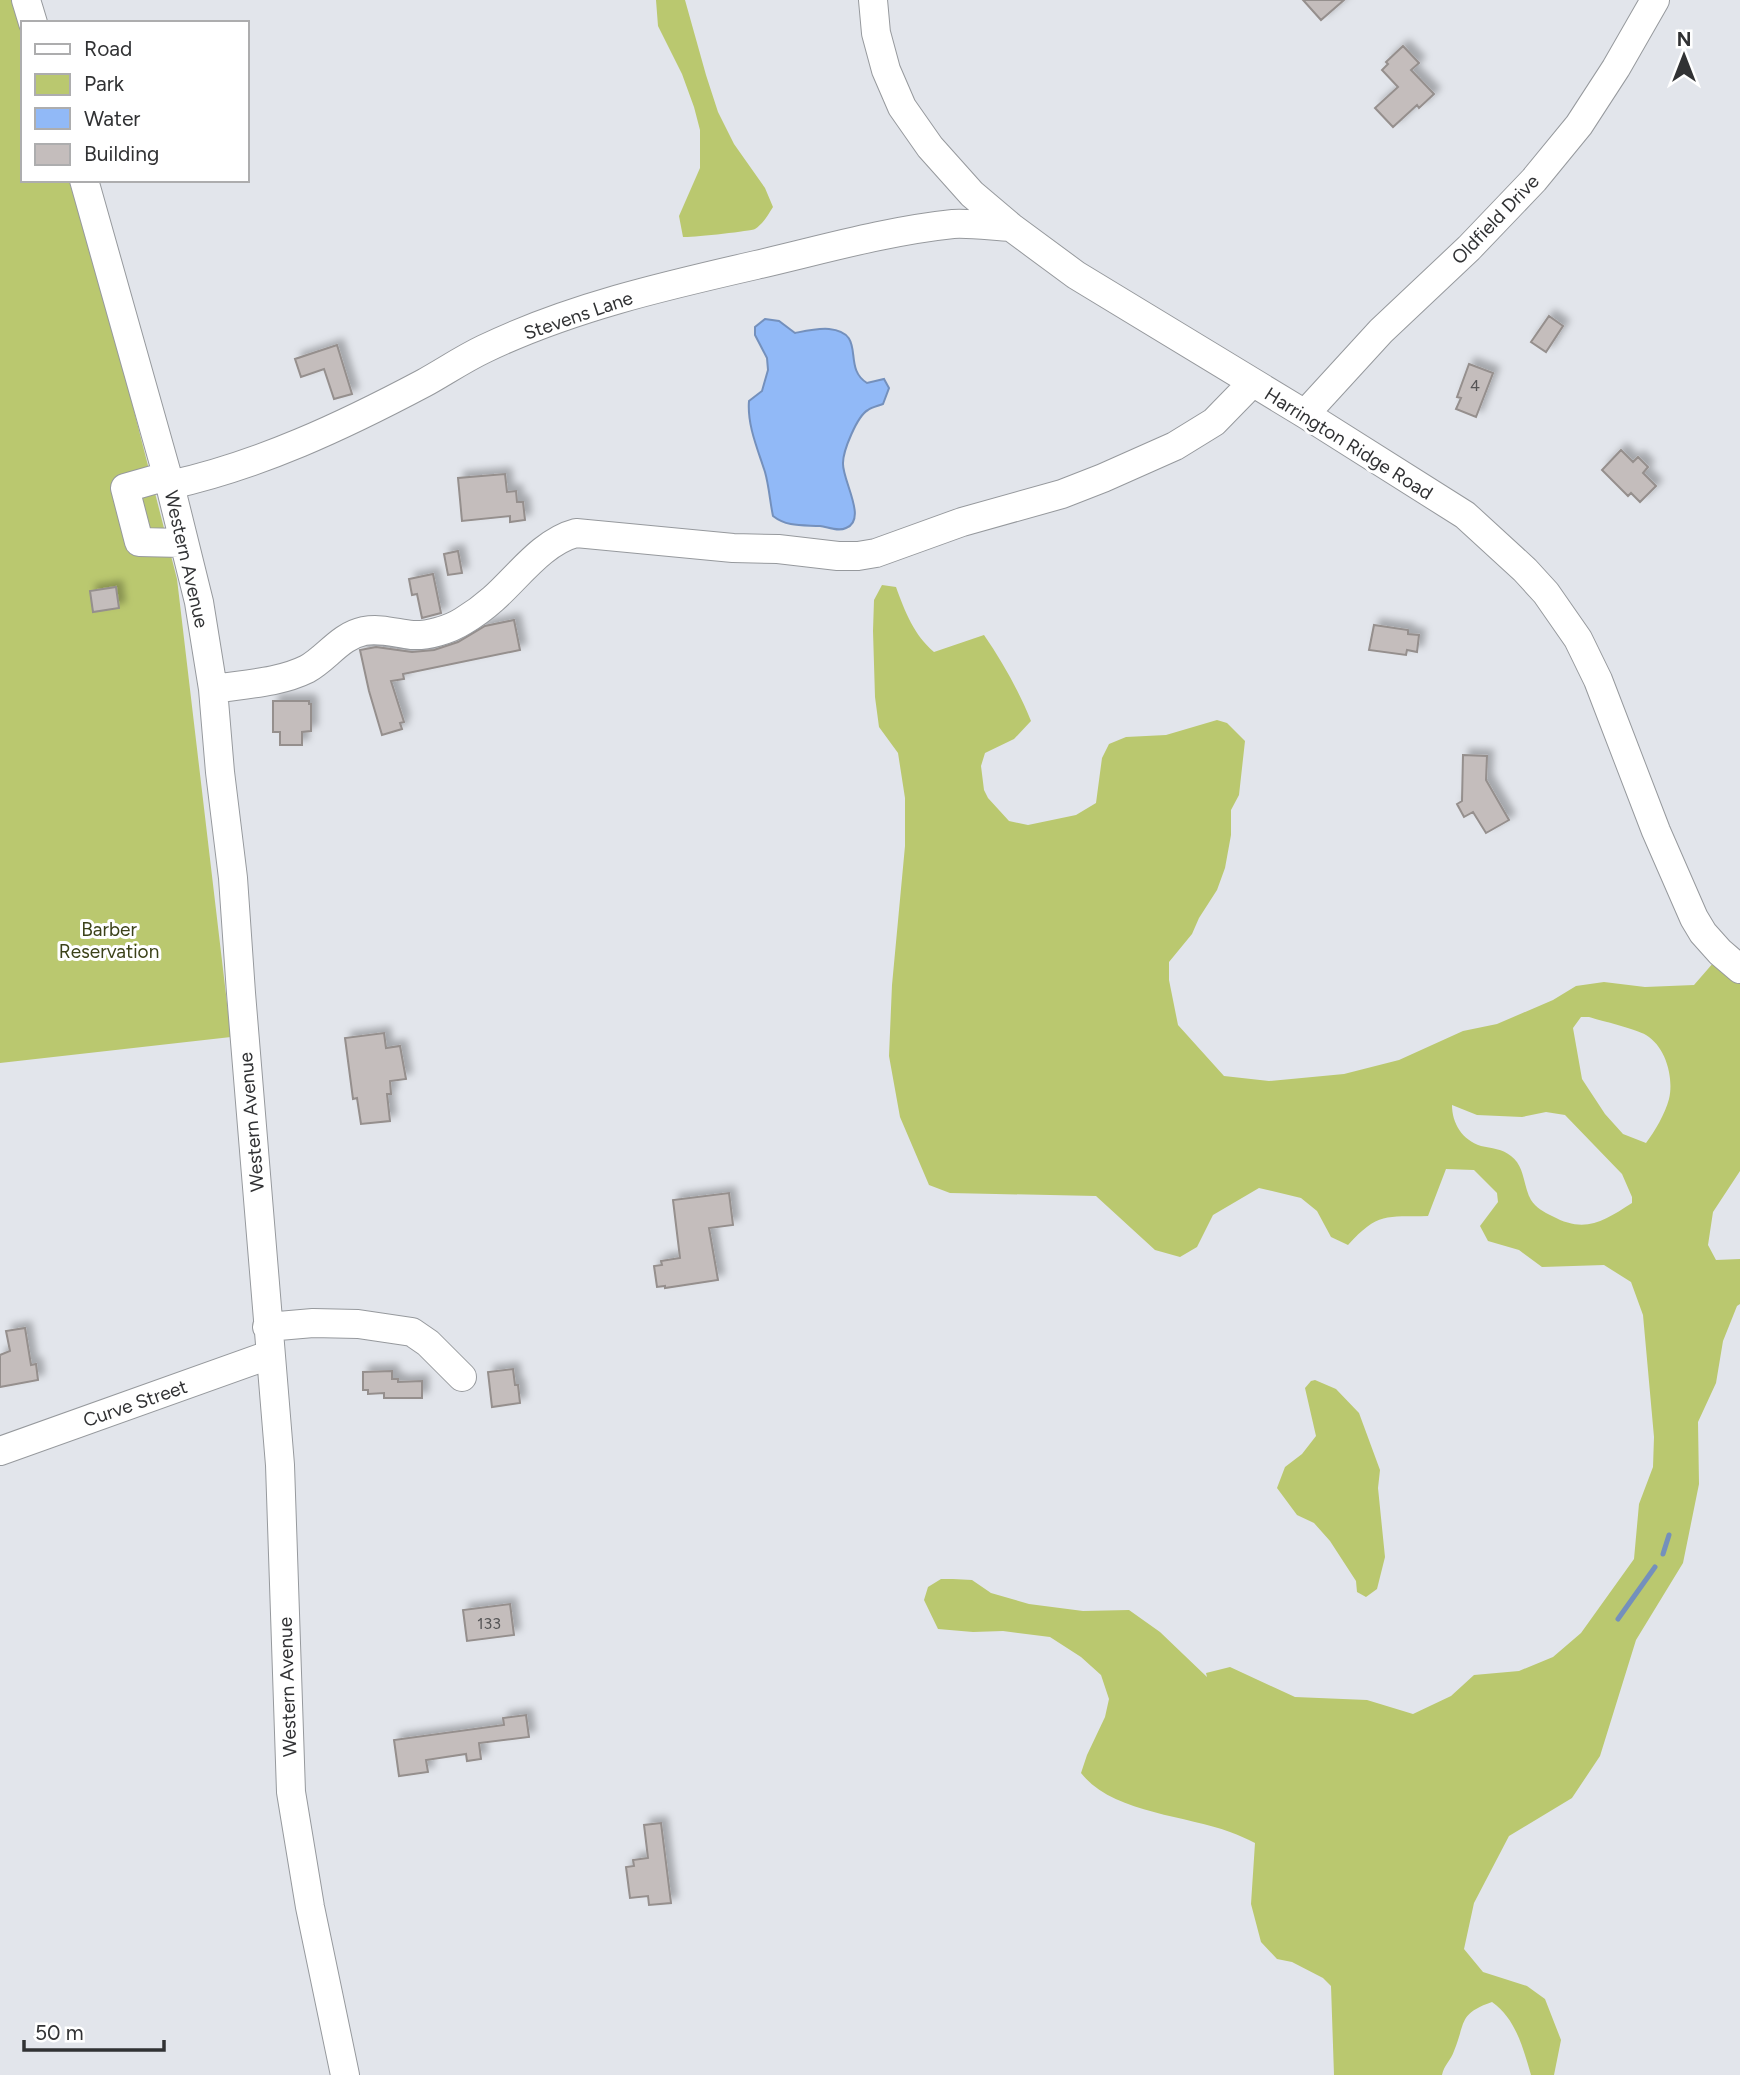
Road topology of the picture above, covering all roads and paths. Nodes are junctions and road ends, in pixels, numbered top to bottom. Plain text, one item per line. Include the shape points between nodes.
1 (26, 0) edge
2 (873, 0) edge
3 (1655, 0) edge
4 (32, 21) edge
5 (85, 182) edge
6 (1011, 227) junction
7 (1252, 383) junction
8 (1305, 414) junction
9 (169, 481) junction
10 (183, 543) junction
11 (213, 689) junction
12 (1740, 969) edge
13 (268, 1341) junction
14 (462, 1377) dead end
15 (0, 1451) edge
16 (345, 2075) edge

1 - 4 street
2 - 6 street, Harrington Ridge Road via 886,70 902,107 963,185
3 - 8 street, Oldfield Drive via 1579,125 1534,180 1381,331
5 - 9 street, Western Avenue
6 - 7 street, Harrington Ridge Road via 1076,275
6 - 9 street, Stevens Lane via 955,224 876,237 604,303 484,349 347,422 267,458 212,476
7 - 8 street, Harrington Ridge Road
7 - 11 street via 1214,422 1175,446 1062,494 962,522 876,553 838,556 576,533 552,545 461,623 413,635 362,631 308,668 282,678
8 - 12 street, Harrington Ridge Road via 1465,515 1546,593 1578,639 1598,680 1694,918
9 - 10 street, Western Avenue
9 - 10 street, Stevens Lane via 125,488 139,542
10 - 11 street, Western Avenue via 199,602
11 - 13 street, Western Avenue via 233,878
13 - 14 street, Curve Street via 313,1323 412,1332
13 - 15 street, Curve Street
13 - 16 street, Western Avenue via 280,1465 291,1792

